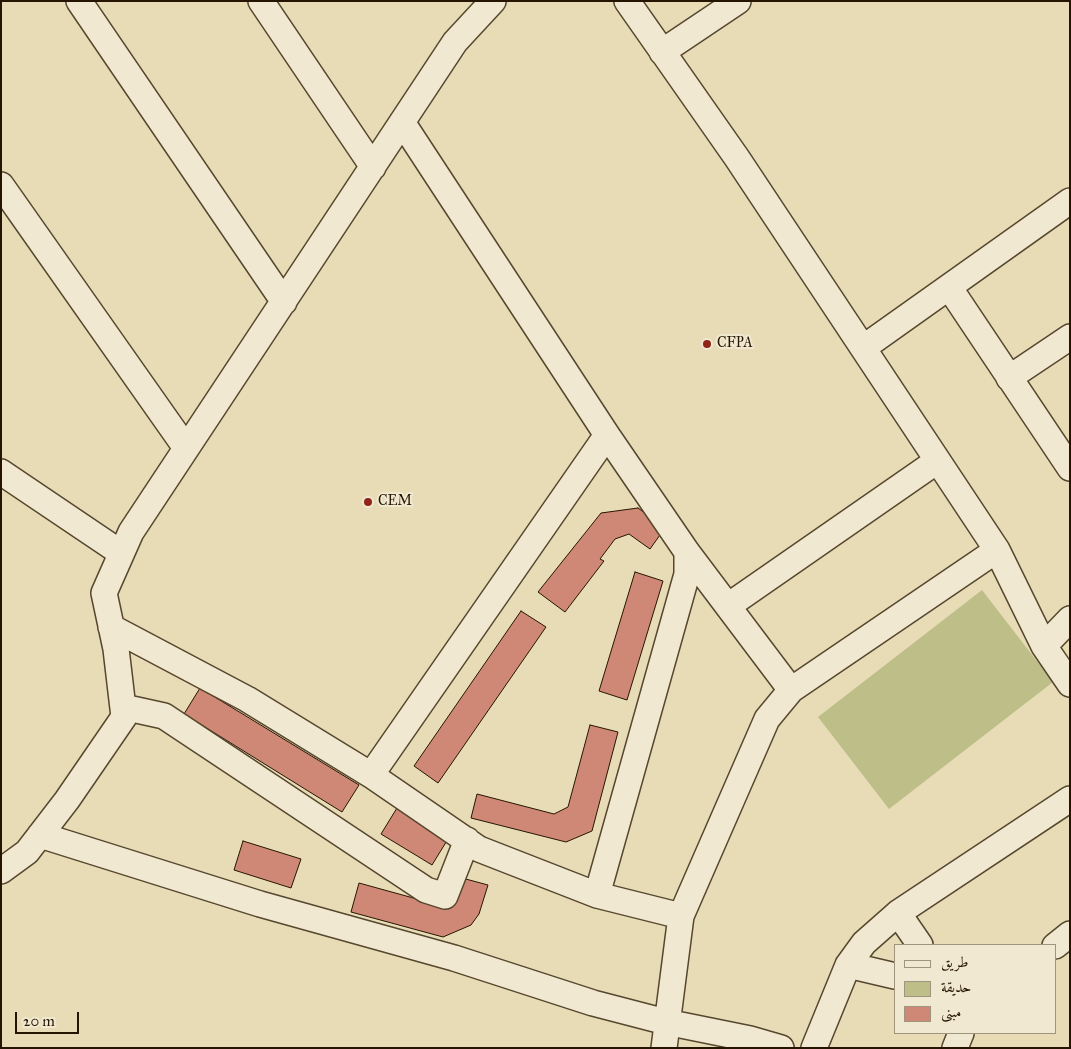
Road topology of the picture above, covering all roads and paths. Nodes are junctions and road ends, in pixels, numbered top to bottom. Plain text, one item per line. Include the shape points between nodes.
1 (80, 1) edge
2 (261, 1) edge
3 (491, 1) edge
4 (626, 1) edge
5 (738, 1) edge
6 (662, 52) junction
7 (402, 122) junction
8 (373, 167) junction
9 (1, 185) edge
10 (1070, 201) edge
11 (949, 287) junction
12 (284, 302) junction
13 (1070, 337) edge
14 (863, 348) junction
15 (1009, 378) junction
16 (607, 435) junction
17 (186, 448) junction
18 (937, 461) junction
19 (1070, 468) edge
20 (1, 472) edge
21 (998, 550) junction
22 (687, 552) junction
23 (121, 553) junction
24 (728, 606) junction
25 (1070, 619) edge
26 (112, 627) junction
27 (1044, 646) junction
28 (1070, 684) edge
29 (791, 690) junction
30 (123, 707) junction
31 (371, 775) junction
32 (1070, 799) edge
33 (40, 835) junction
34 (466, 840) junction
35 (6, 862) edge
36 (598, 895) junction
37 (898, 913) junction
38 (681, 916) junction
39 (1070, 934) edge
40 (919, 944) edge
41 (1056, 945) edge
42 (848, 965) junction
43 (894, 976) edge
44 (666, 1022) junction
45 (961, 1034) edge
46 (664, 1048) edge
47 (781, 1048) edge
48 (814, 1048) edge
49 (955, 1048) edge

1 - 12 street
2 - 8 street
3 - 7 street via 454,42
4 - 6 street
5 - 6 street
6 - 14 street
7 - 8 street
7 - 16 street
8 - 12 street
9 - 17 street
10 - 11 street
11 - 14 street
11 - 15 street
12 - 17 street
13 - 15 street
14 - 18 street
15 - 19 street
16 - 22 street
16 - 31 street
17 - 23 street via 130,532
18 - 21 street
18 - 24 street
20 - 23 street
21 - 27 street
21 - 29 street
22 - 24 street
22 - 36 street via 687,574
23 - 26 street via 104,593
24 - 29 street
25 - 27 street
26 - 30 street
26 - 31 street via 246,699
27 - 28 street
29 - 38 street via 767,718
30 - 33 street via 124,718
30 - 34 street via 164,716 426,890 445,896
31 - 34 street
32 - 37 street
33 - 35 street via 27,852
33 - 44 street via 260,904
34 - 36 street via 479,849
36 - 38 street
37 - 40 street
37 - 42 street via 864,942
38 - 44 street
39 - 41 street
42 - 43 street
42 - 48 street
44 - 46 street
44 - 47 street
45 - 49 street

